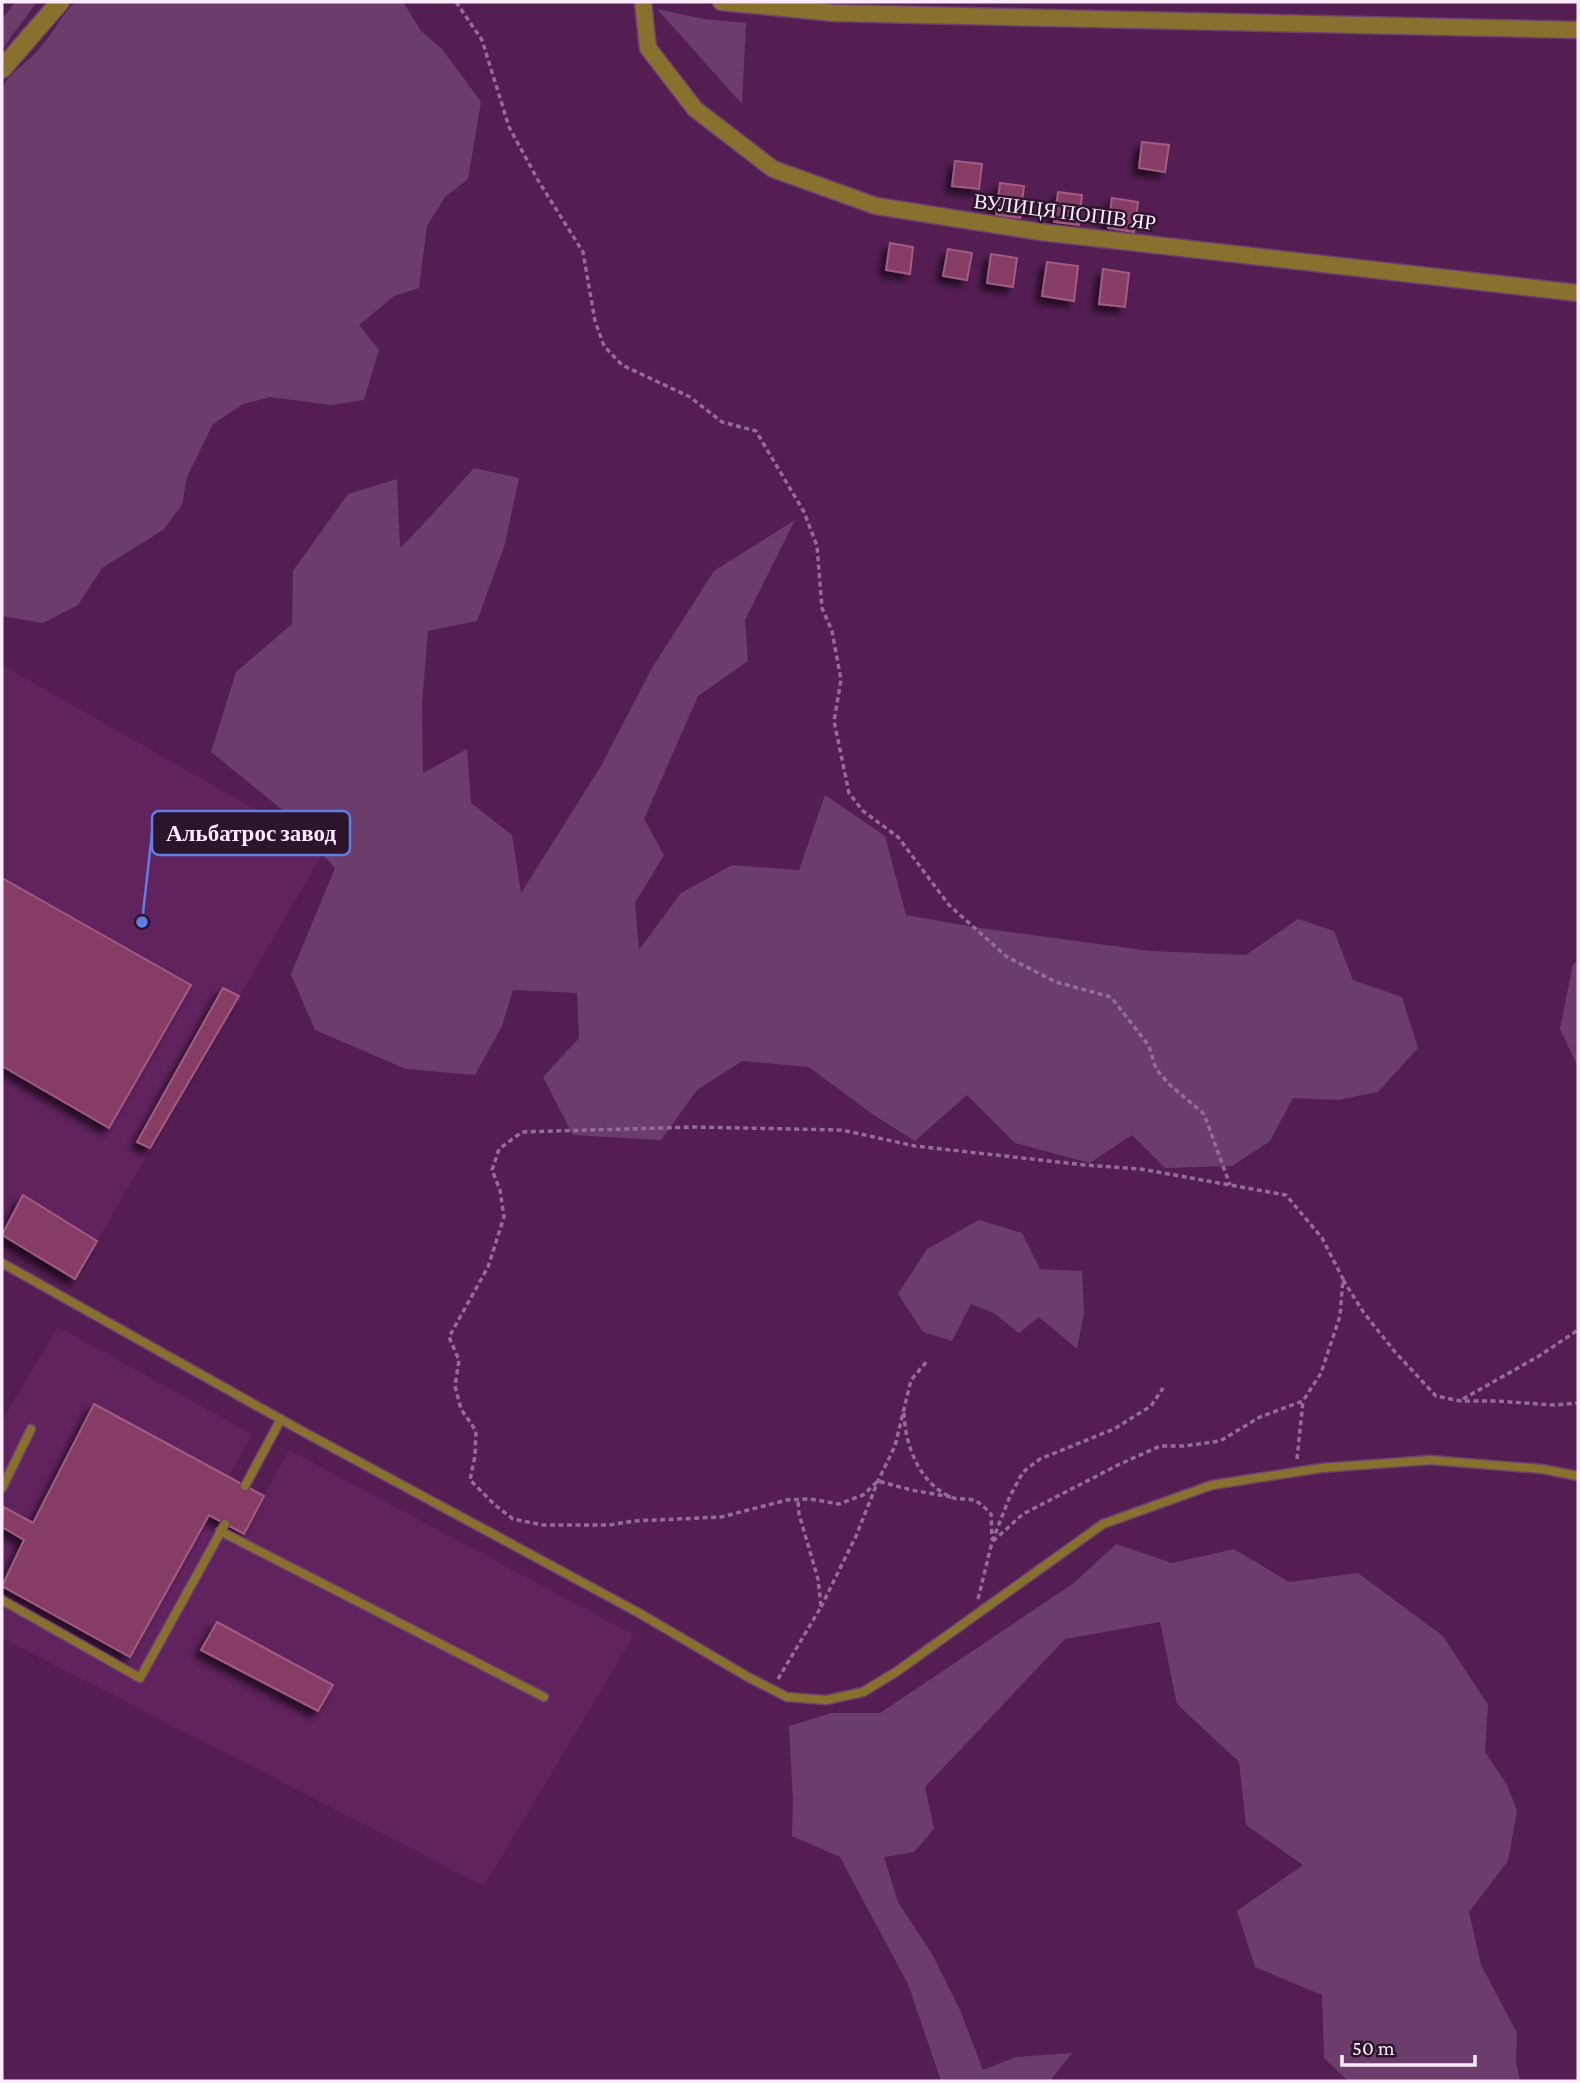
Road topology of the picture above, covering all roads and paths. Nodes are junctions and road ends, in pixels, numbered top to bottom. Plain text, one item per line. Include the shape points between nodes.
1 (60, 2) edge
2 (456, 2) edge
3 (643, 2) edge
4 (722, 2) edge
5 (1578, 30) edge
6 (2, 69) edge
7 (1578, 293) edge
8 (1230, 1185) junction
9 (2, 1263) edge
10 (1343, 1279) junction
11 (1578, 1329) edge
12 (928, 1360) dead end
13 (1163, 1388) dead end
14 (1303, 1401) junction
15 (1461, 1401) junction
16 (1578, 1403) edge
17 (903, 1408) junction
18 (281, 1419) junction
19 (31, 1429) dead end
20 (1296, 1472) junction
21 (1578, 1476) edge
22 (878, 1481) junction
23 (245, 1486) dead end
24 (2, 1488) edge
25 (951, 1497) junction
26 (799, 1500) junction
27 (992, 1542) junction
28 (2, 1600) edge
29 (821, 1607) junction
30 (969, 1620) junction
31 (772, 1690) junction
32 (544, 1697) dead end

1 - 6 street
2 - 8 path via 482,40 509,127 583,252 604,346 622,365 691,397 722,422 756,431 804,512 817,545 822,608 832,631 841,680 834,722 849,793 863,811 898,837 949,905 1007,957 1056,982 1111,997 1149,1046 1156,1069 1204,1114
3 - 7 street, ВУЛИЦЯ ПОПІВ ЯР via 648,48 695,109 773,169 876,206 1041,232
4 - 5 street via 834,13
8 - 10 path via 1286,1195 1322,1238
8 - 26 path via 1141,1169 915,1146 842,1130 694,1127 522,1132 499,1149 492,1170 504,1217 488,1267 449,1337 459,1360 455,1386 461,1409 476,1431 470,1480 513,1519 543,1525 721,1517
9 - 18 lane
10 - 14 path via 1340,1315 1321,1373
10 - 15 path via 1395,1352 1436,1396
11 - 15 path
12 - 17 path via 911,1380
13 - 27 path via 1151,1406 1114,1429 1040,1459 1023,1472
14 - 20 path
14 - 27 path via 1260,1417 1220,1441 1160,1446 1120,1464 1023,1514
15 - 16 path
17 - 22 path via 895,1446
17 - 25 path via 914,1460 931,1482
18 - 23 lane
18 - 31 lane
19 - 24 lane
20 - 21 lane via 1430,1460
20 - 30 lane via 1212,1485 1103,1524
22 - 25 path
22 - 26 path via 863,1495 839,1504
22 - 29 path
25 - 27 path via 976,1501 991,1514
26 - 29 path
27 - 30 path
28 - 32 lane via 140,1678 222,1528
29 - 31 path
30 - 31 lane via 863,1692 826,1700 787,1697

